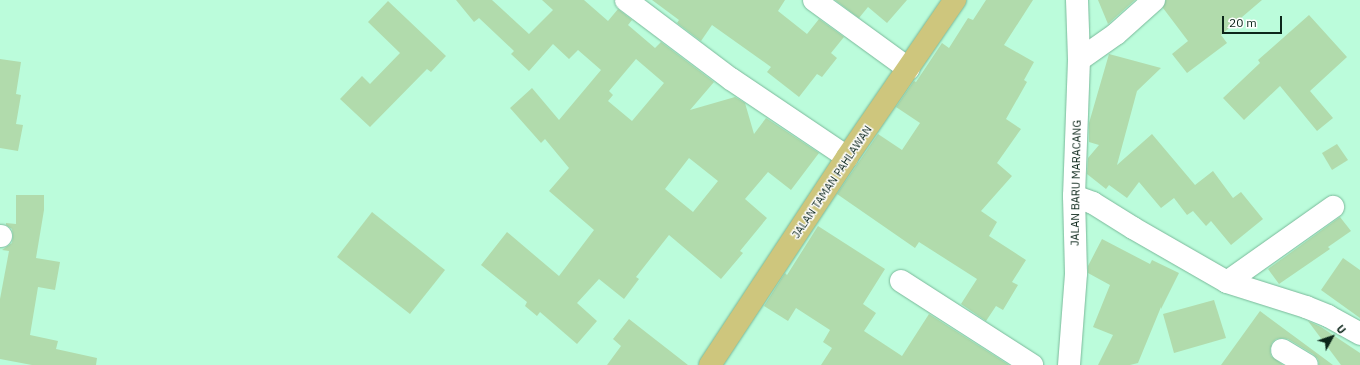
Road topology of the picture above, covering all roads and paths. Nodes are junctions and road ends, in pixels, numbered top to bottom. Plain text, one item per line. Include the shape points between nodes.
1 (626, 0) edge
2 (814, 0) edge
3 (955, 0) edge
4 (1077, 0) edge
5 (1154, 0) edge
6 (1079, 60) junction
7 (909, 69) junction
8 (847, 157) junction
9 (1074, 196) junction
10 (1333, 207) dead end
11 (901, 282) dead end
12 (1227, 282) junction
13 (1360, 334) edge
14 (1282, 350) dead end
15 (710, 365) edge
16 (1032, 365) edge
17 (1069, 365) edge
18 (1307, 365) edge

1 - 8 street via 731,79
2 - 7 street
3 - 7 main road, JALAN TAMAN PAHLAWAN
4 - 6 street, JALAN BARU MARACANG
5 - 6 street via 1116,34
6 - 9 street, JALAN BARU MARACANG
7 - 8 main road, JALAN TAMAN PAHLAWAN
8 - 15 main road, JALAN TAMAN PAHLAWAN
9 - 12 street via 1093,203
9 - 17 street, JALAN BARU MARACANG via 1076,273
10 - 12 street
11 - 16 street
12 - 13 street via 1328,316
14 - 18 street

